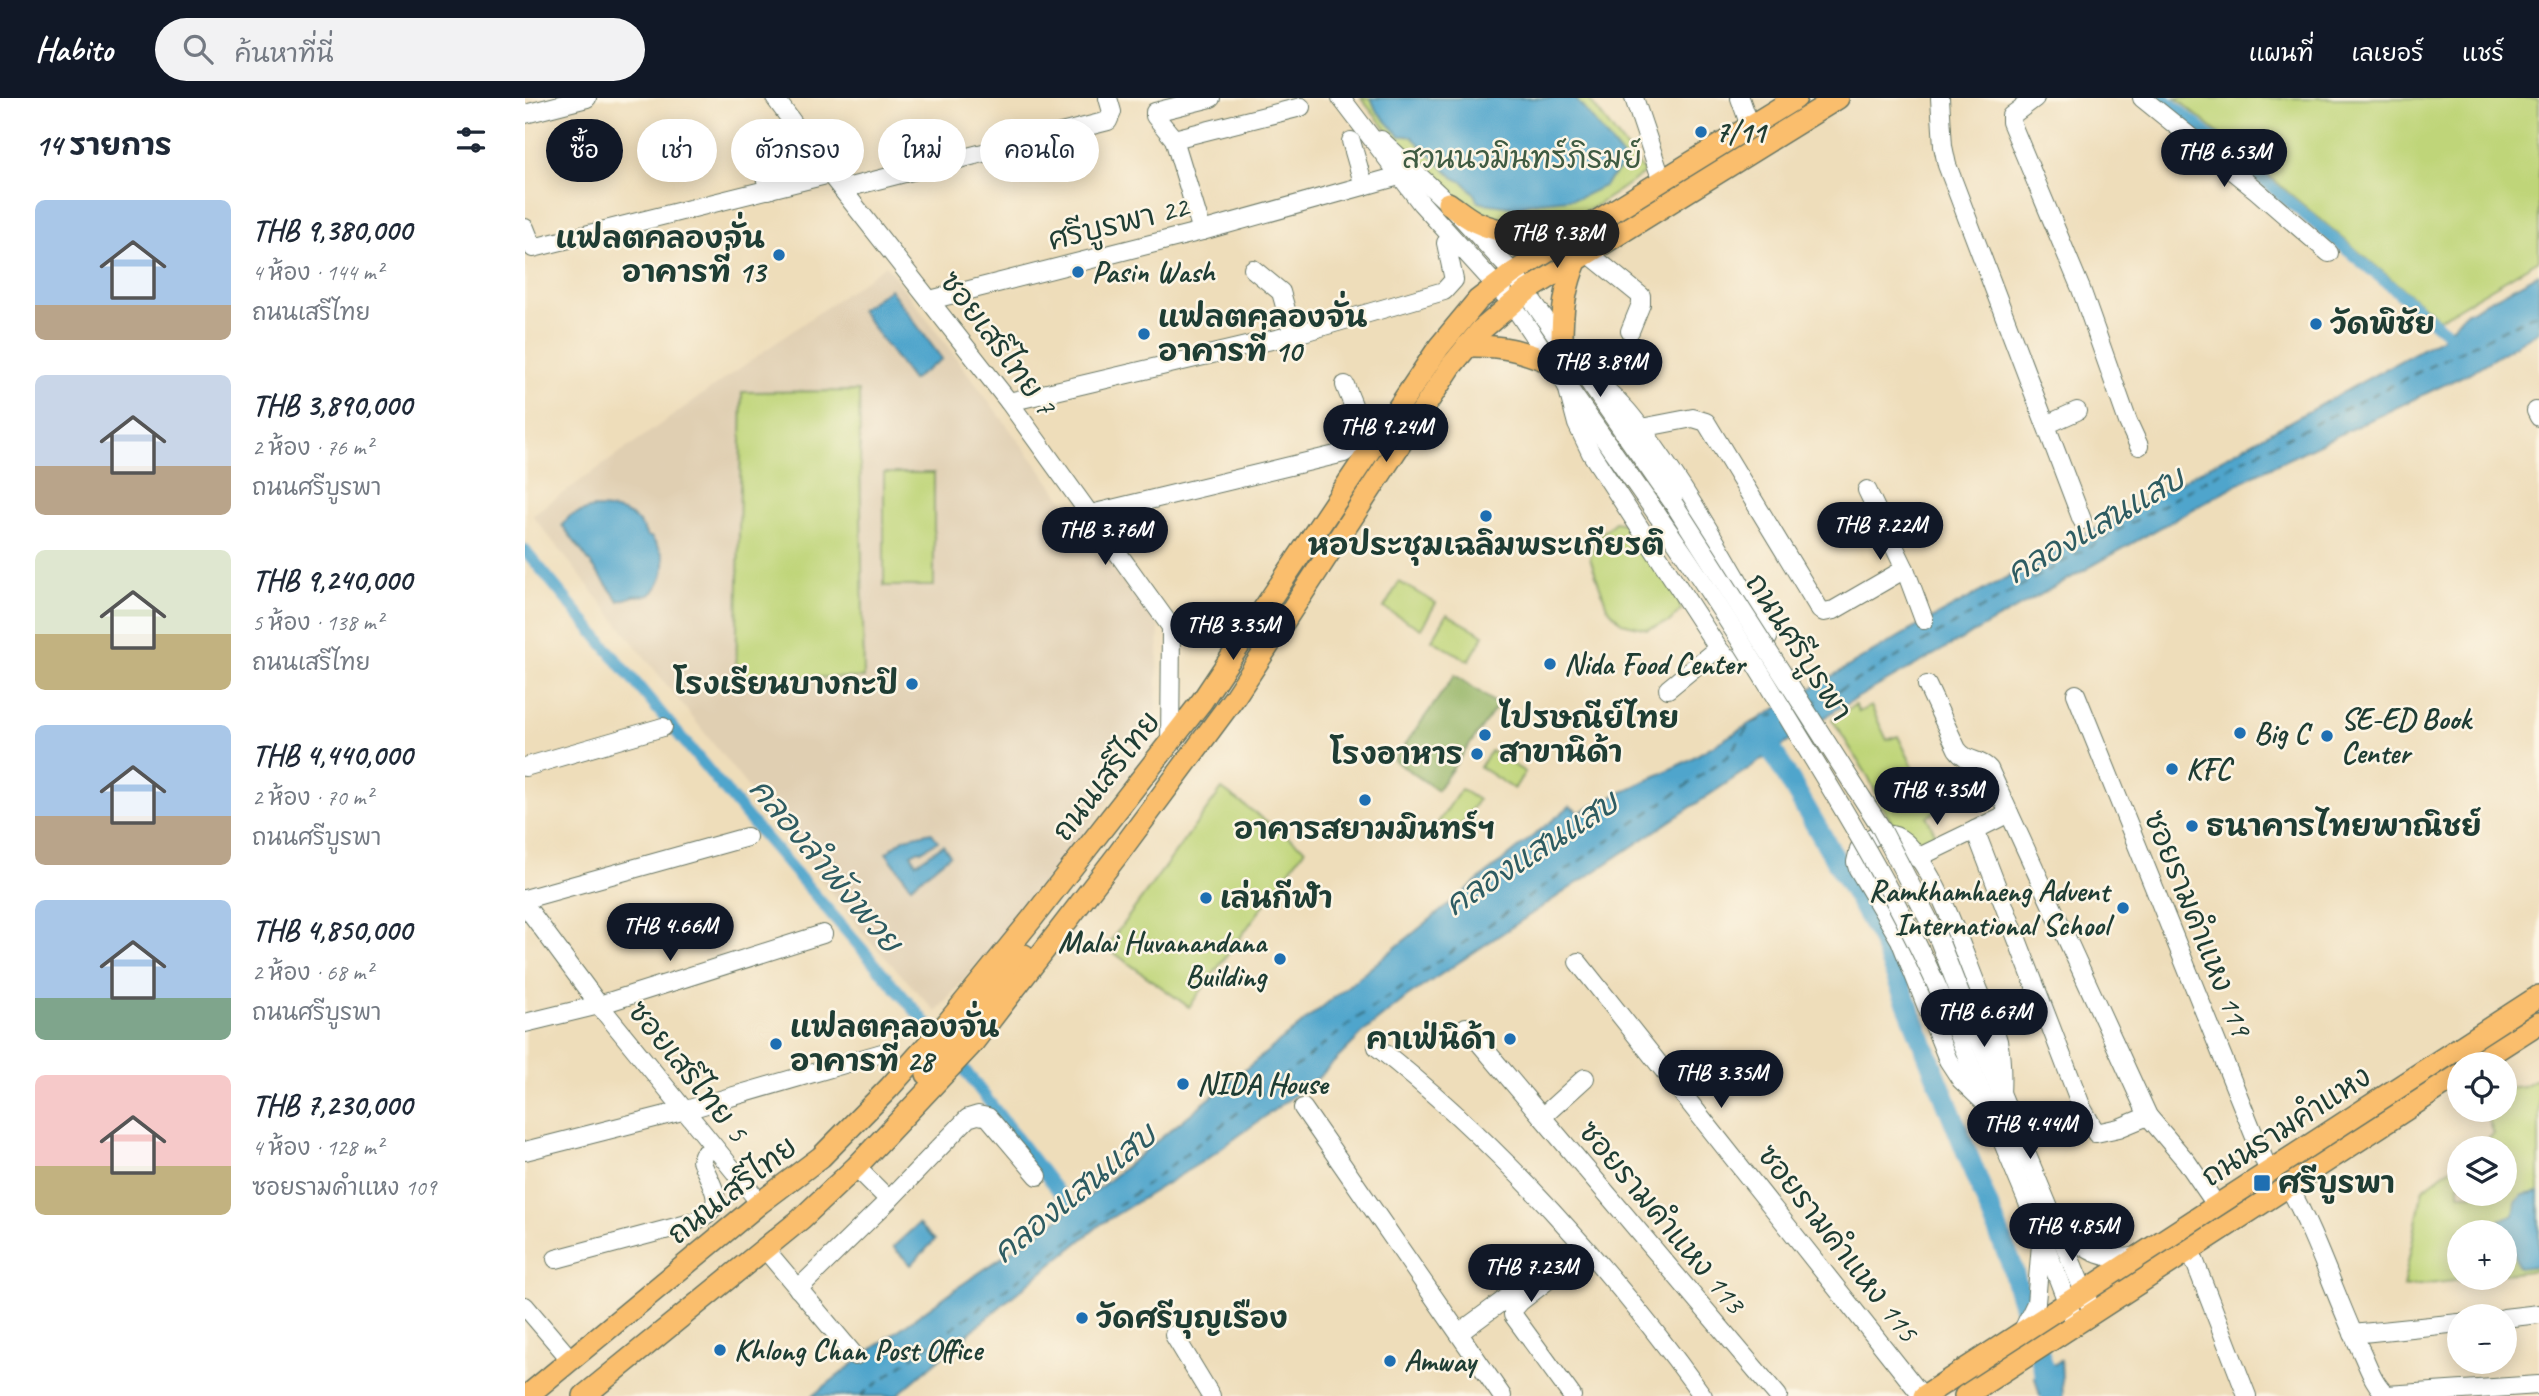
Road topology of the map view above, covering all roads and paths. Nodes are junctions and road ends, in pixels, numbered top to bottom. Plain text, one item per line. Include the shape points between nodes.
1 (587, 98) edge
2 (775, 98) edge
3 (1108, 98) edge
4 (1211, 98) edge
5 (1342, 98) edge
6 (1634, 98) edge
7 (1740, 98) edge
8 (1796, 98) edge
9 (1838, 98) edge
10 (1940, 98) edge
11 (2035, 98) edge
12 (2142, 98) edge
13 (1301, 107) dead end
14 (525, 114) edge
15 (790, 119) edge
16 (1360, 122) junction
17 (1750, 126) junction
18 (1174, 139) junction
19 (1351, 141) dead end
20 (1399, 176) junction
21 (1662, 181) junction
22 (767, 182) edge
23 (800, 182) edge
24 (836, 182) edge
25 (1364, 186) junction
26 (842, 189) junction
27 (769, 190) junction
28 (1448, 203) junction
29 (1202, 231) junction
30 (1579, 232) junction
31 (526, 235) edge
32 (1446, 243) dead end
33 (2329, 253) dead end
34 (1582, 256) junction
35 (1253, 269) dead end
36 (1505, 278) junction
37 (1519, 296) junction
38 (930, 300) junction
39 (1630, 331) dead end
40 (1293, 335) junction
41 (1562, 341) junction
42 (1467, 346) junction
43 (1552, 363) junction
44 (1587, 377) junction
45 (1345, 385) dead end
46 (1567, 386) junction
47 (1009, 402) junction
48 (2077, 411) dead end
49 (2046, 425) junction
50 (1641, 428) junction
51 (2139, 446) dead end
52 (1867, 490) dead end
53 (1091, 514) junction
54 (2082, 520) dead end
55 (1905, 569) junction
56 (1924, 620) dead end
57 (1254, 625) junction
58 (1171, 627) junction
59 (1718, 648) junction
60 (1927, 685) dead end
61 (1668, 689) dead end
62 (2076, 694) dead end
63 (663, 727) dead end
64 (1170, 745) junction
65 (525, 767) edge
66 (1165, 792) junction
67 (2010, 813) junction
68 (1975, 830) junction
69 (747, 836) dead end
70 (1917, 858) junction
71 (525, 899) edge
72 (525, 905) edge
73 (823, 934) dead end
74 (1578, 962) dead end
75 (2539, 996) edge
76 (599, 1005) junction
77 (1956, 1007) junction
78 (525, 1023) edge
79 (2539, 1023) edge
80 (1466, 1027) dead end
81 (1377, 1047) dead end
82 (2494, 1052) edge
83 (882, 1053) dead end
84 (1585, 1078) dead end
85 (2447, 1082) edge
86 (2001, 1094) junction
87 (1984, 1102) junction
88 (1303, 1108) dead end
89 (686, 1110) junction
90 (2148, 1116) junction
91 (1542, 1117) junction
92 (714, 1148) junction
93 (525, 1151) edge
94 (821, 1157) junction
95 (856, 1167) junction
96 (2269, 1172) junction
97 (1038, 1176) dead end
98 (2288, 1185) junction
99 (889, 1200) junction
100 (760, 1203) junction
101 (2217, 1206) junction
102 (2048, 1230) junction
103 (1579, 1248) junction
104 (765, 1249) junction
105 (2190, 1249) junction
106 (2140, 1256) junction
107 (556, 1259) dead end
108 (798, 1289) junction
109 (2075, 1299) junction
110 (525, 1306) edge
111 (2539, 1314) edge
112 (2517, 1317) edge
113 (2085, 1319) junction
114 (2447, 1324) edge
115 (1459, 1333) junction
116 (2021, 1334) junction
117 (2353, 1334) junction
118 (1174, 1335) dead end
119 (855, 1356) dead end
120 (571, 1360) junction
121 (2539, 1385) edge
122 (527, 1396) edge
123 (545, 1396) edge
124 (567, 1396) edge
125 (584, 1396) edge
126 (1211, 1396) edge
127 (1502, 1396) edge
128 (1572, 1396) edge
129 (1703, 1396) edge
130 (1778, 1396) edge
131 (1923, 1396) edge
132 (1965, 1396) edge
133 (2247, 1396) edge

1 - 14 street
2 - 15 street, ซอยเสรีไทย 7
3 - 26 street via 1112,112 1108,121
4 - 18 street via 1155,112
5 - 16 street, ถนนศรีบูรพา
6 - 21 street
7 - 17 street
8 - 17 main road, ถนนเสรีไทย
9 - 34 main road, ถนนเสรีไทย
10 - 49 street via 1947,165
11 - 51 street via 2011,116 2011,122 2081,289
12 - 33 street
13 - 18 street
16 - 20 street, ถนนศรีบูรพา
16 - 28 street, ถนนศรีบูรพา
17 - 21 main road, ถนนเสรีไทย
18 - 29 street
19 - 25 street
20 - 25 street, ศรีบูรพา 22
20 - 36 street, ถนนศรีบูรพา
21 - 30 main road, ถนนเสรีไทย
22 - 27 street
23 - 27 street
24 - 26 street, ซอยเสรีไทย 7
25 - 29 street, ศรีบูรพา 22
26 - 38 street, ซอยเสรีไทย 7
27 - 31 street via 533,247
28 - 30 main road via 1488,227 1549,234
28 - 36 street, ถนนศรีบูรพา
29 - 38 street, ศรีบูรพา 22
30 - 36 main road, ถนนเสรีไทย
32 - 40 street via 1454,278 1448,289
34 - 37 main road, ถนนเสรีไทย
34 - 39 street via 1640,296
34 - 41 main road via 1567,284
35 - 40 street via 1281,292
36 - 37 street, ถนนศรีบูรพา
36 - 57 main road, ถนนเสรีไทย via 1456,324 1439,347
37 - 41 street, ถนนศรีบูรพา
37 - 42 main road, ถนนเสรีไทย
37 - 43 street, ถนนศรีบูรพา
38 - 47 street, ซอยเสรีไทย 7
40 - 47 street
41 - 44 street, ถนนศรีบูรพา
42 - 43 main road via 1496,345
42 - 66 main road, ถนนเสรีไทย via 1263,654
43 - 46 street, ถนนศรีบูรพา
44 - 50 street via 1603,386
44 - 77 street, ถนนศรีบูรพา, bridge via 1880,825 1940,940
45 - 53 street via 1359,425 1356,440 1344,453
46 - 59 street via 1591,453
46 - 77 street, ถนนศรีบูรพา, bridge via 1756,666 1859,834
47 - 53 street, ซอยเสรีไทย 7
48 - 49 street
49 - 54 street
50 - 55 street via 1693,418 1706,422 1820,610 1834,610
50 - 59 street via 1690,497 1769,634 1736,660 1727,659
52 - 55 street
53 - 58 street, ซอยเสรีไทย 7
55 - 56 street
57 - 58 street
57 - 64 main road, ถนนเสรีไทย
58 - 64 street
59 - 61 street
60 - 67 street via 1957,749 1963,757 1985,764
62 - 96 street, ซอยรามคำแหง 119
63 - 65 street
64 - 94 main road, ถนนเสรีไทย via 948,1022
66 - 95 main road, ถนนเสรีไทย via 972,1044
66 - 124 main road via 1095,865 920,1083 816,1191
67 - 68 street
67 - 90 street
68 - 70 street
68 - 90 street via 2093,1131 2099,1134
69 - 71 street
70 - 86 street via 1947,912 1994,1029 2001,1056
70 - 87 street via 1903,840 1881,834 1862,844 1856,862 1900,940 1948,1060
72 - 76 street, ซอยเสรีไทย 5
73 - 76 street
74 - 131 street, ซอยรามคำแหง 115
75 - 96 main road, ถนนรามคำแหง
76 - 78 street
76 - 89 street, ซอยเสรีไทย 5
77 - 86 street, ถนนศรีบูรพา
77 - 87 street, ถนนศรีบูรพา
79 - 82 main road
80 - 91 street
81 - 103 street via 1418,1079 1539,1195
83 - 89 street
84 - 91 street, ซอยรามคำแหง 113
85 - 98 main road, ถนนรามคำแหง
86 - 102 street, ถนนศรีบูรพา
87 - 102 street, ถนนศรีบูรพา
88 - 115 street
89 - 92 street, ซอยเสรีไทย 5
89 - 93 street
90 - 101 street
91 - 130 street, ซอยรามคำแหง 113
92 - 100 street, ซอยเสรีไทย 5
92 - 107 street via 701,1157 716,1195 707,1216
94 - 100 main road, ถนนเสรีไทย
94 - 123 main road via 755,1223
95 - 99 street
95 - 104 main road, ถนนเสรีไทย
96 - 101 main road, ถนนรามคำแหง
97 - 99 street via 988,1117 978,1115 968,1118
98 - 105 main road, ถนนรามคำแหง
98 - 117 street
99 - 108 street
100 - 120 main road, ถนนเสรีไทย
101 - 106 main road, ถนนรามคำแหง
102 - 106 street via 2117,1260
102 - 109 street, ถนนศรีบูรพา
102 - 116 street via 2036,1303
103 - 115 street
103 - 128 street via 1513,1310
103 - 129 street via 1669,1349
104 - 108 street
104 - 125 main road, ถนนเสรีไทย
105 - 113 main road, ถนนรามคำแหง
105 - 133 street
106 - 109 main road, ถนนรามคำแหง
108 - 119 street
109 - 113 street, ถนนศรีบูรพา
109 - 116 main road, ถนนรามคำแหง
110 - 120 street
111 - 112 street
113 - 132 main road, ถนนรามคำแหง
114 - 117 street
115 - 127 street
116 - 131 main road, ถนนรามคำแหง
117 - 121 street via 2379,1388 2388,1395
118 - 126 street
120 - 122 main road, ถนนเสรีไทย

